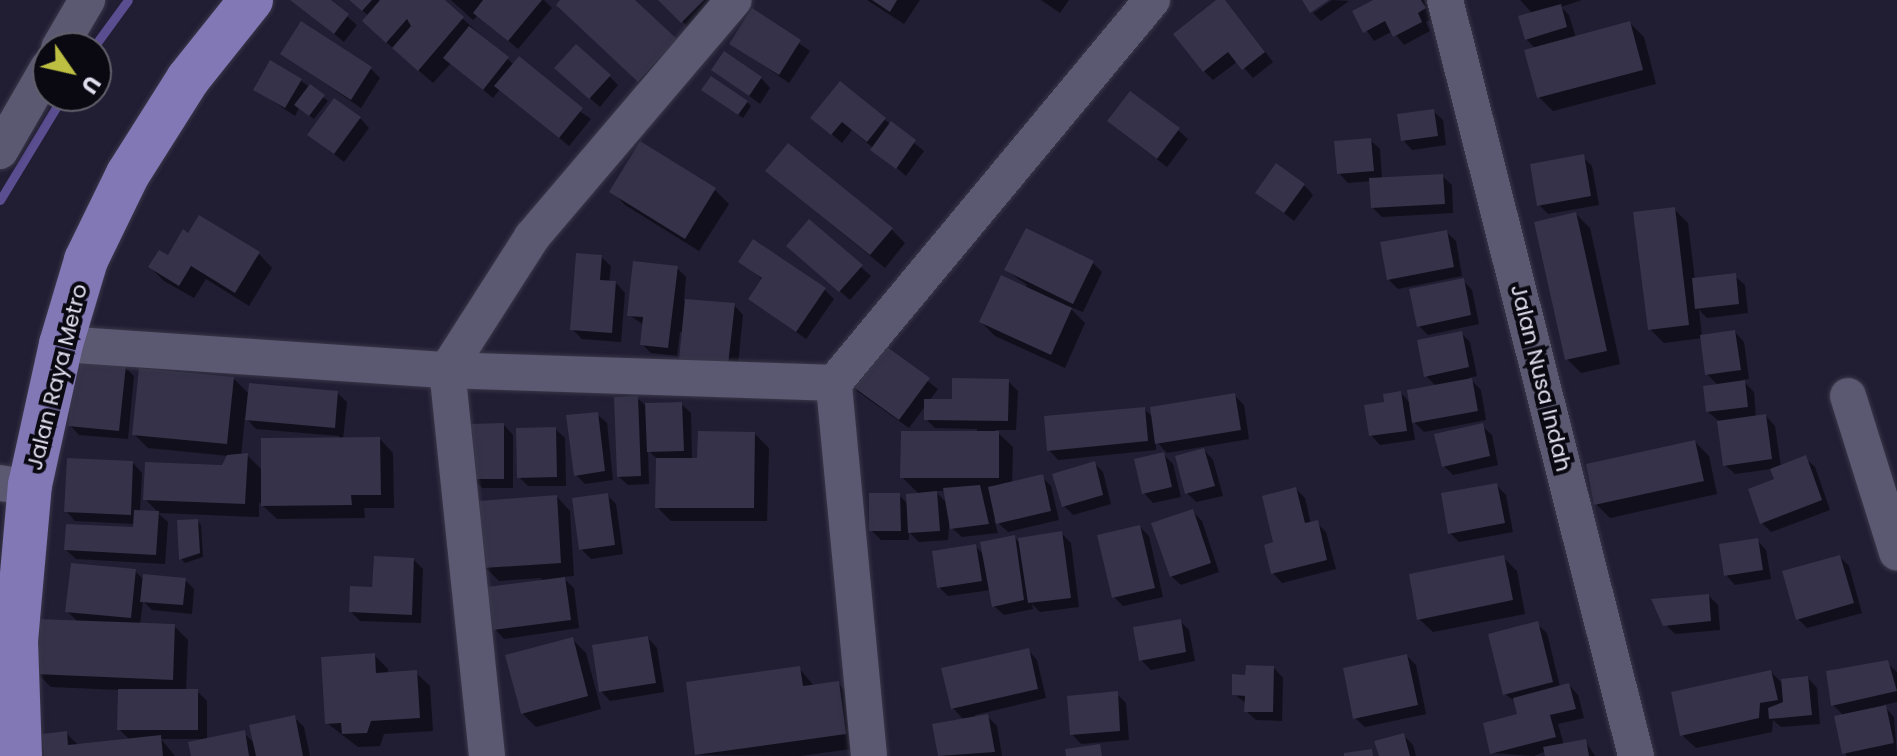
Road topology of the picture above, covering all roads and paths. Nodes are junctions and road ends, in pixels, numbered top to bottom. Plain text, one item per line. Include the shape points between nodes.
1 (87, 0) edge
2 (217, 0) edge
3 (251, 0) edge
4 (734, 0) edge
5 (1152, 0) edge
6 (1445, 0) edge
7 (68, 32) edge
8 (32, 96) edge
9 (0, 151) edge
10 (61, 344) junction
11 (447, 370) junction
12 (834, 383) junction
13 (1848, 396) dead end
14 (3, 483) edge
15 (0, 537) edge
16 (1897, 552) edge
17 (20, 756) edge
18 (487, 756) edge
19 (869, 756) edge
20 (1636, 756) edge

1 - 7 street
2 - 14 highway via 164,64 101,158 60,251 34,335
3 - 10 highway, Jalan Raya Metro via 188,79 128,174 86,260
4 - 11 street via 532,237
5 - 12 street
6 - 20 street, Jalan Nusa Indah
8 - 9 street
10 - 11 street
10 - 17 highway, Jalan Raya Metro via 30,485 16,641
11 - 12 street
11 - 18 street
12 - 19 street
13 - 16 street
14 - 15 highway

